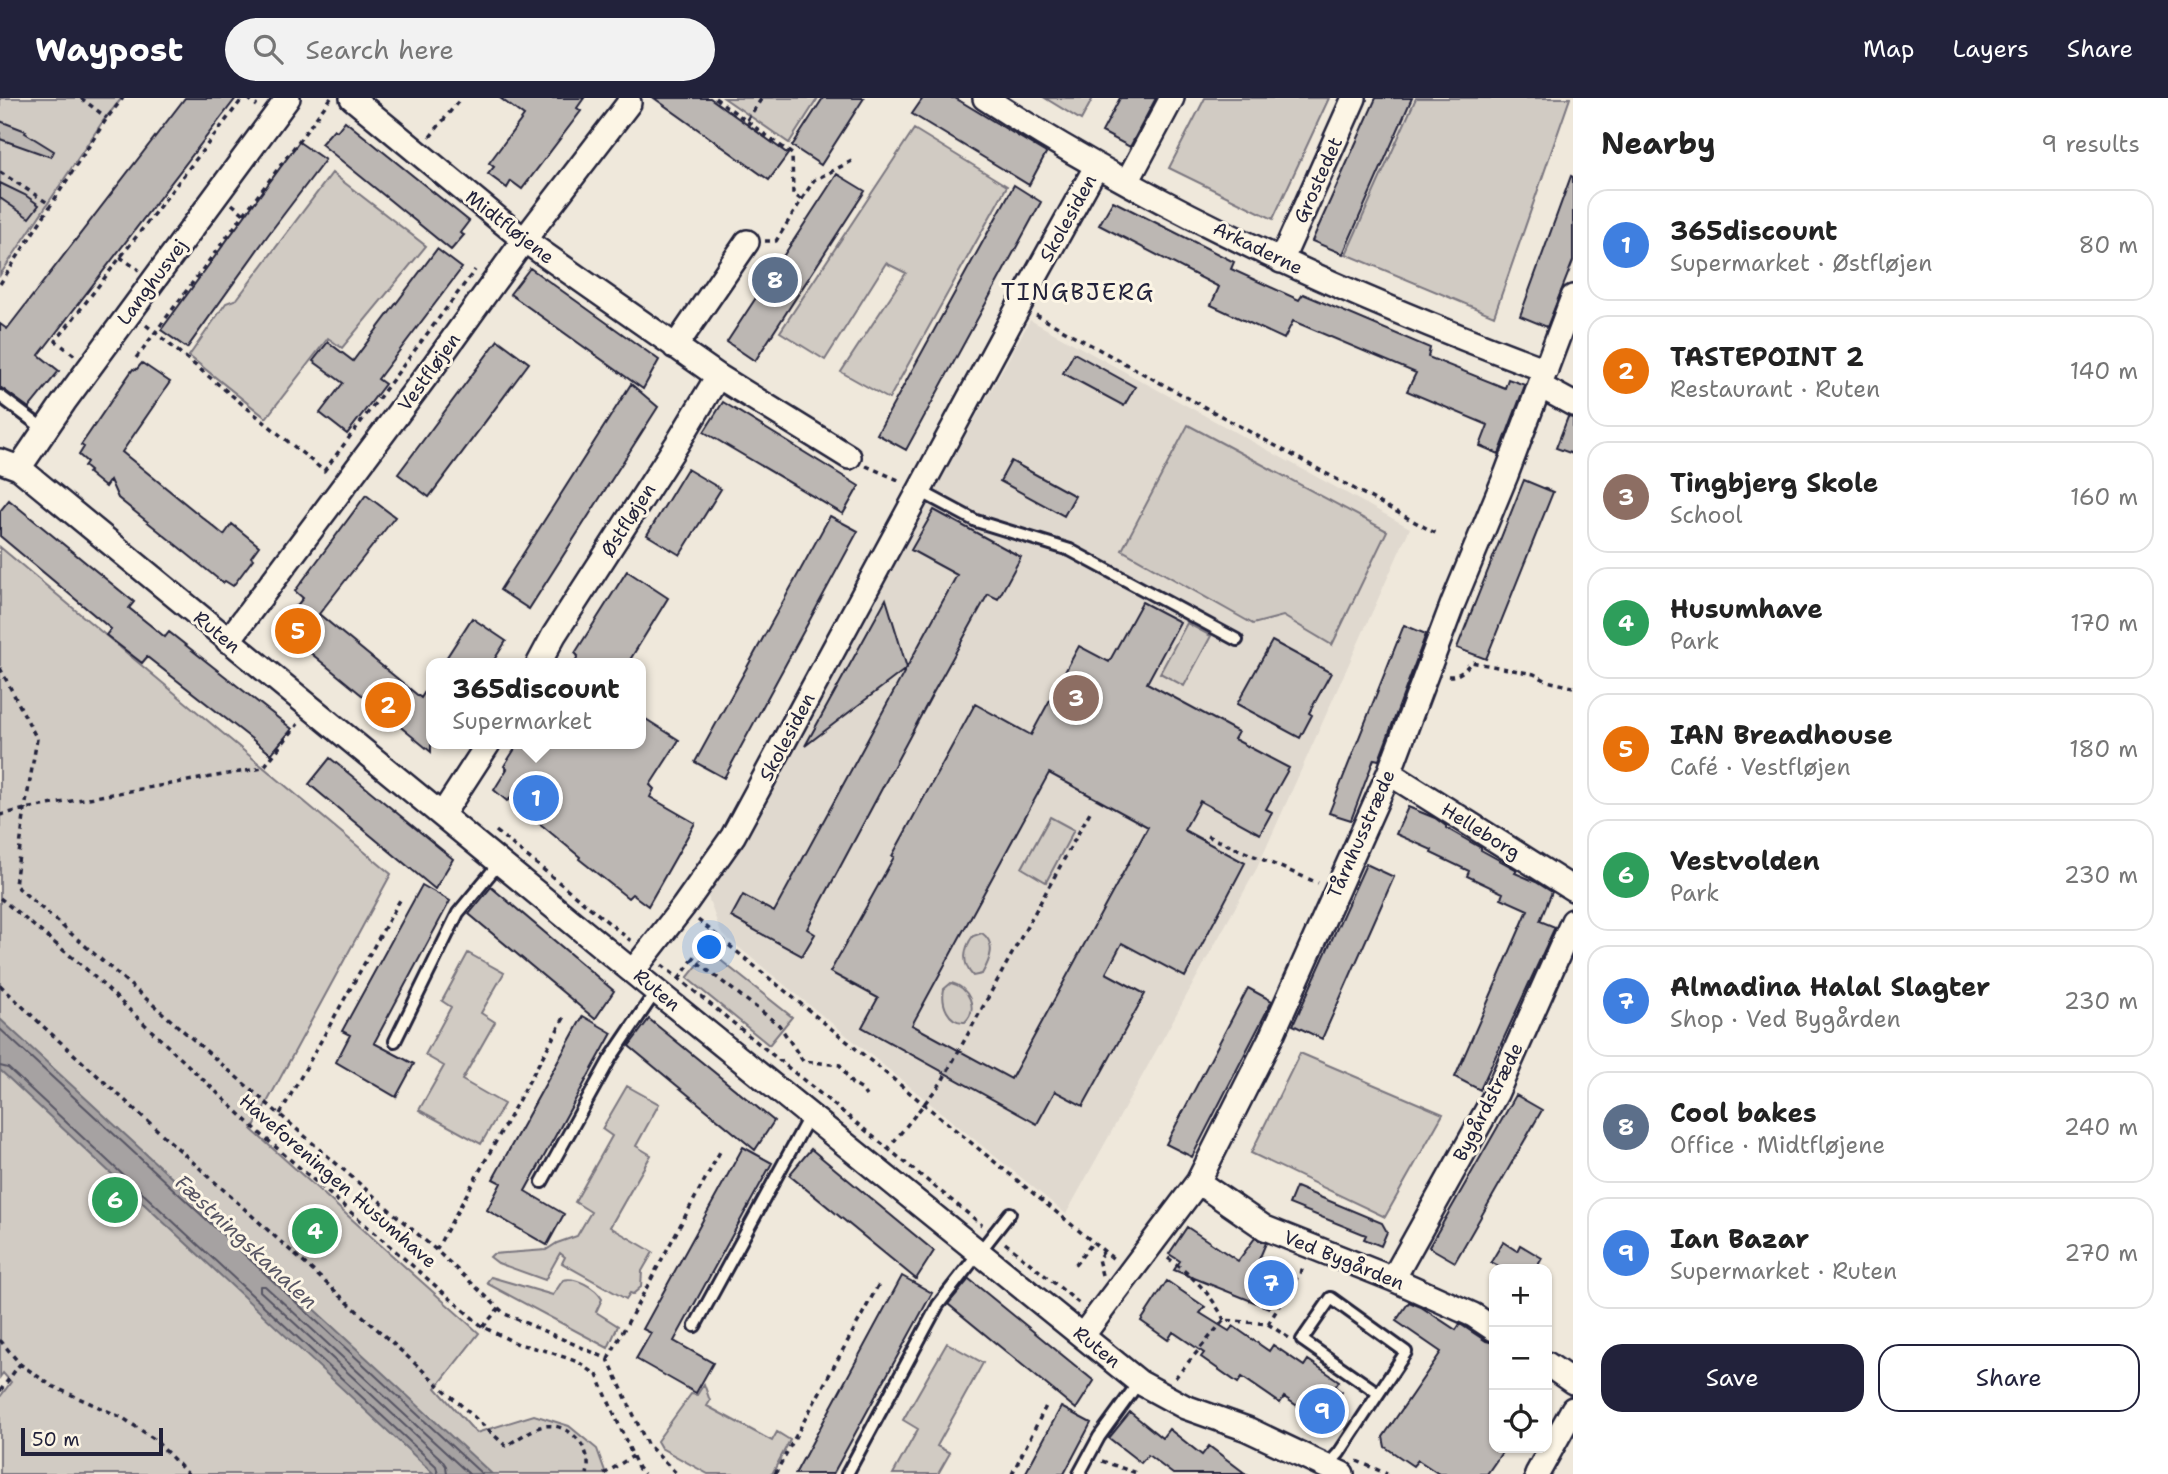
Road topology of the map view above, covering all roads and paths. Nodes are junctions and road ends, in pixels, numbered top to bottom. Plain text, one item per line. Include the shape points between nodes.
1 (81, 98) edge
2 (123, 98) edge
3 (243, 98) edge
4 (288, 98) edge
5 (331, 98) edge
6 (352, 98) edge
7 (461, 98) edge
8 (715, 98) edge
9 (762, 98) edge
10 (985, 98) edge
11 (1172, 98) edge
12 (1354, 98) edge
13 (629, 103) dead end
14 (107, 118) junction
15 (747, 120) junction
16 (417, 152) junction
17 (854, 160) dead end
18 (1096, 167) junction
19 (0, 172) edge
20 (1127, 182) junction
21 (802, 200) junction
22 (51, 205) junction
23 (524, 240) junction
24 (747, 242) joint
25 (1282, 261) junction
26 (480, 262) dead end
27 (0, 284) edge
28 (1573, 297) edge
29 (1019, 306) junction
30 (130, 311) junction
31 (155, 332) junction
32 (674, 347) junction
33 (136, 358) dead end
34 (89, 367) junction
35 (718, 376) junction
36 (1543, 378) junction
37 (0, 396) edge
38 (1573, 404) edge
39 (45, 430) junction
40 (849, 457) joint
41 (9, 464) edge
42 (920, 491) junction
43 (1437, 534) dead end
44 (228, 640) junction
45 (1237, 640) dead end
46 (542, 658) edge
47 (0, 668) edge
48 (1426, 674) junction
49 (1573, 687) edge
50 (311, 709) junction
51 (485, 749) edge
52 (1389, 773) junction
53 (25, 809) junction
54 (1090, 812) dead end
55 (0, 815) edge
56 (442, 815) junction
57 (1207, 836) dead end
58 (500, 862) junction
59 (1573, 889) edge
60 (1336, 891) junction
61 (0, 898) edge
62 (400, 900) dead end
63 (683, 907) junction
64 (1573, 921) edge
65 (714, 933) junction
66 (693, 959) junction
67 (633, 971) junction
68 (679, 979) dead end
69 (0, 985) edge
70 (656, 991) junction
71 (565, 1016) dead end
72 (395, 1041) dead end
73 (866, 1096) dead end
74 (924, 1104) junction
75 (279, 1114) junction
76 (810, 1115) junction
77 (722, 1148) dead end
78 (873, 1167) junction
79 (542, 1182) dead end
80 (1198, 1182) junction
81 (1010, 1213) dead end
82 (1093, 1242) junction
83 (1150, 1245) junction
84 (1316, 1248) junction
85 (436, 1250) junction
86 (978, 1253) junction
87 (1075, 1265) dead end
88 (1130, 1273) junction
89 (1393, 1279) junction
90 (880, 1282) dead end
91 (499, 1308) junction
92 (1224, 1320) junction
93 (1268, 1324) junction
94 (695, 1326) dead end
95 (483, 1327) junction
96 (1491, 1327) edge
97 (1083, 1335) junction
98 (0, 1340) edge
99 (1302, 1340) junction
100 (608, 1359) junction
101 (20, 1364) junction
102 (1552, 1367) edge
103 (1139, 1382) junction
104 (1172, 1382) dead end
105 (1573, 1382) edge
106 (0, 1391) edge
107 (1378, 1393) junction
108 (1047, 1404) dead end
109 (1571, 1420) edge
110 (633, 1456) junction
111 (1089, 1457) junction
112 (1334, 1470) edge
113 (188, 1474) edge
114 (587, 1474) edge
115 (604, 1474) edge
116 (644, 1474) edge
117 (677, 1474) edge
118 (775, 1474) edge
119 (847, 1474) edge
120 (1012, 1474) edge
121 (1079, 1474) edge
122 (1139, 1474) edge
123 (1537, 1474) edge

1 - 14 path
2 - 14 path
3 - 34 path via 56,341
4 - 30 street, Langhusvej
5 - 31 path
6 - 16 street, Midtfløjene
7 - 16 path
8 - 15 path
9 - 15 path
10 - 18 street, Arkaderne
11 - 20 street
12 - 25 street, Grostedet
13 - 23 street, Vestfløjen
14 - 22 path
15 - 21 path via 792,153 793,194
16 - 23 street, Midtfløjene
17 - 21 path via 814,180
18 - 20 street, Arkaderne
18 - 29 street, Skolesiden
19 - 22 path
20 - 25 street, Arkaderne
21 - 24 path via 776,241
22 - 27 path
23 - 32 street, Midtfløjene
23 - 44 street, Vestfløjen
24 - 32 street
25 - 36 street, Arkaderne
26 - 31 path via 324,471
28 - 36 street, Tårnhusstræde
29 - 42 street, Skolesiden
29 - 43 path
30 - 31 path
30 - 34 street, Langhusvej
31 - 33 path
32 - 35 street, Midtfløjene
34 - 39 street, Langhusvej
35 - 40 street, Midtfløjene
35 - 46 street, Østfløjen
36 - 38 street, Arkaderne
36 - 48 street, Tårnhusstræde
37 - 39 lane
39 - 41 street, Langhusvej
40 - 42 path
41 - 44 street, Ruten
42 - 45 lane via 976,521 1070,550
42 - 63 street, Skolesiden via 733,836
44 - 50 street, Ruten
47 - 53 path via 37,739
48 - 49 path via 1454,677 1471,662
48 - 52 street, Tårnhusstræde
50 - 53 path via 263,768
50 - 56 street, Ruten
51 - 56 street
52 - 59 street, Helleborg
52 - 60 street, Tårnhusstræde
53 - 55 path
53 - 75 path via 15,885
54 - 74 path via 941,1083
56 - 58 street, Ruten
57 - 60 path
58 - 67 street, Ruten
58 - 72 lane via 458,913
60 - 80 street, Tårnhusstræde
61 - 95 path, Haveforeningen Husumhave via 85,968 263,1136
62 - 75 path
63 - 65 path
63 - 67 street, Skolesiden
64 - 89 street, Bygårdstræde via 1496,1094
65 - 66 path
65 - 74 path
66 - 68 path
66 - 73 path via 779,1025 803,1061 840,1065
67 - 70 street, Ruten
69 - 114 path via 506,1446 540,1427 566,1430 586,1452
70 - 76 street, Ruten
70 - 79 lane via 610,1059
71 - 85 path
74 - 78 path
74 - 82 path
75 - 85 path
76 - 78 street, Ruten
76 - 94 lane
77 - 100 path
78 - 86 street, Ruten
80 - 83 street, Tårnhusstræde
80 - 84 street, Ved Bygården via 1265,1228
81 - 86 lane
82 - 87 path
82 - 88 path
83 - 88 street, Tårnhusstræde
83 - 92 path via 1189,1273
84 - 89 street, Ved Bygården
84 - 93 path
85 - 91 path
86 - 97 street, Ruten
86 - 119 lane via 937,1305
88 - 97 street, Tårnhusstræde
89 - 96 street, Ved Bygården
90 - 118 path
91 - 95 path
91 - 100 path
92 - 93 path
92 - 104 path
93 - 99 path via 1293,1341
95 - 110 path, Haveforeningen Husumhave via 519,1344 578,1362 597,1375
97 - 103 street, Ruten
98 - 101 path
99 - 107 lane
99 - 107 lane via 1331,1298 1339,1303 1406,1352
100 - 117 path via 647,1444
101 - 106 path
101 - 113 path via 52,1386 123,1418 154,1439
102 - 105 street
103 - 111 lane
103 - 112 street, Ruten via 1185,1407 1247,1429
107 - 112 lane via 1339,1453
108 - 120 path
109 - 123 street
110 - 115 path
110 - 116 path, Haveforeningen Husumhave
111 - 121 lane
111 - 122 path

